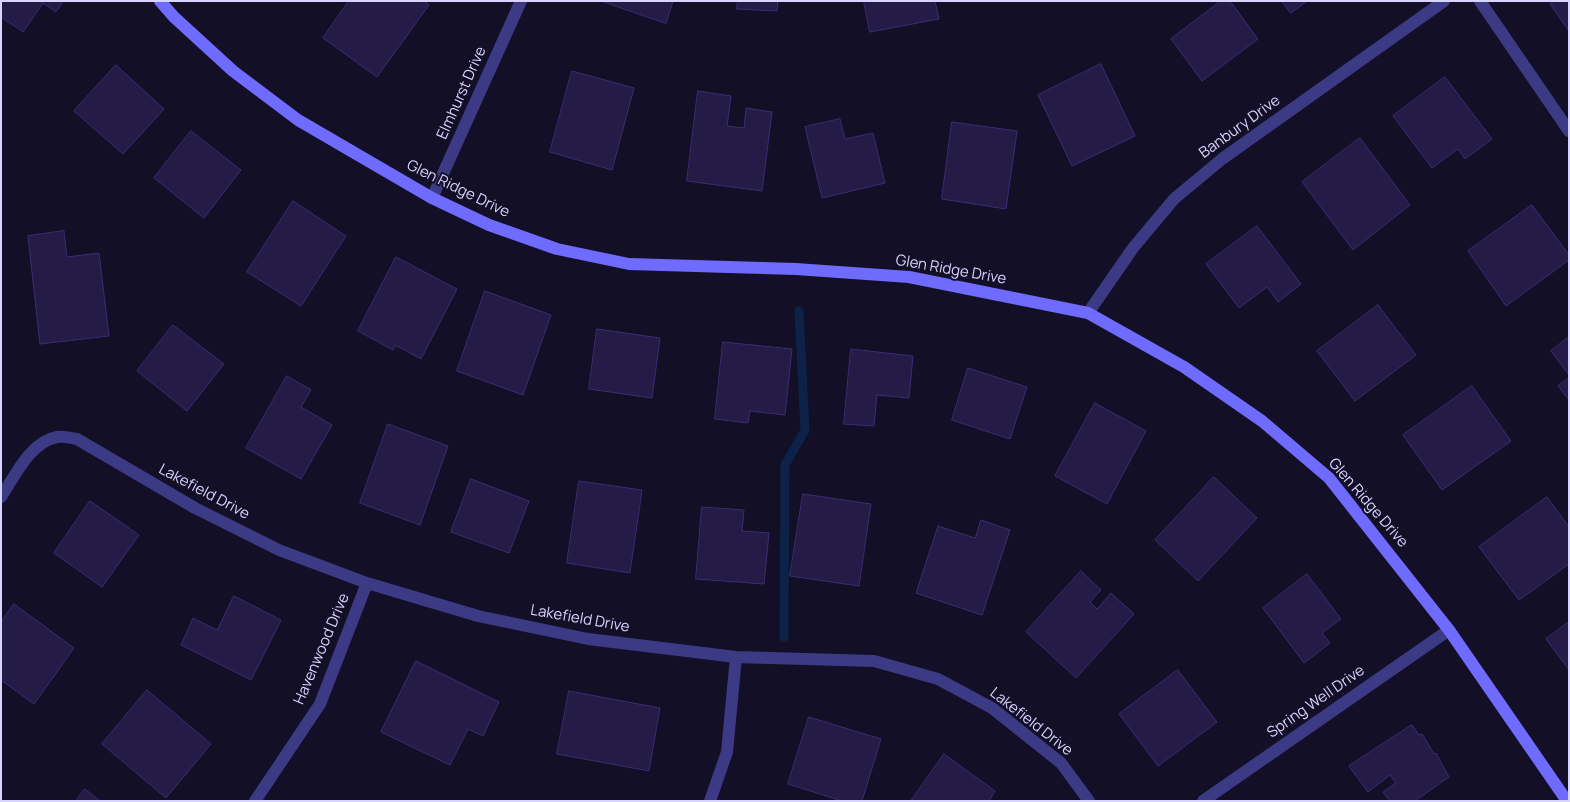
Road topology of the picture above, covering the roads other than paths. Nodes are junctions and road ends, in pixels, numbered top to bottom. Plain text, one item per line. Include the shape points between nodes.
1 (160, 1) edge
2 (521, 1) edge
3 (1444, 1) edge
4 (1480, 1) edge
5 (1569, 130) edge
6 (432, 198) junction
7 (1088, 313) junction
8 (1, 497) edge
9 (367, 583) junction
10 (1449, 630) junction
11 (736, 657) junction
12 (255, 801) edge
13 (710, 801) edge
14 (1088, 801) edge
15 (1202, 801) edge
16 (1567, 801) edge

1 - 6 street, Glen Ridge Drive via 233,71 298,120
2 - 6 street, Elmhurst Drive
3 - 7 street, Banbury Drive via 1222,159 1174,199
4 - 5 street
6 - 7 street, Glen Ridge Drive via 489,225 557,249 629,264 796,269 909,277
7 - 10 street, Glen Ridge Drive via 1184,367 1262,421 1329,478
8 - 9 street, Lakefield Drive via 28,456 42,443 58,436 77,439 195,508 279,550
9 - 11 street, Lakefield Drive via 478,616 588,639
9 - 12 street, Havenwood Drive via 320,704
10 - 15 street, Spring Well Drive
10 - 16 street, Glen Ridge Drive
11 - 13 street via 727,752
11 - 14 street, Lakefield Drive via 874,660 938,679 992,708 1061,763

